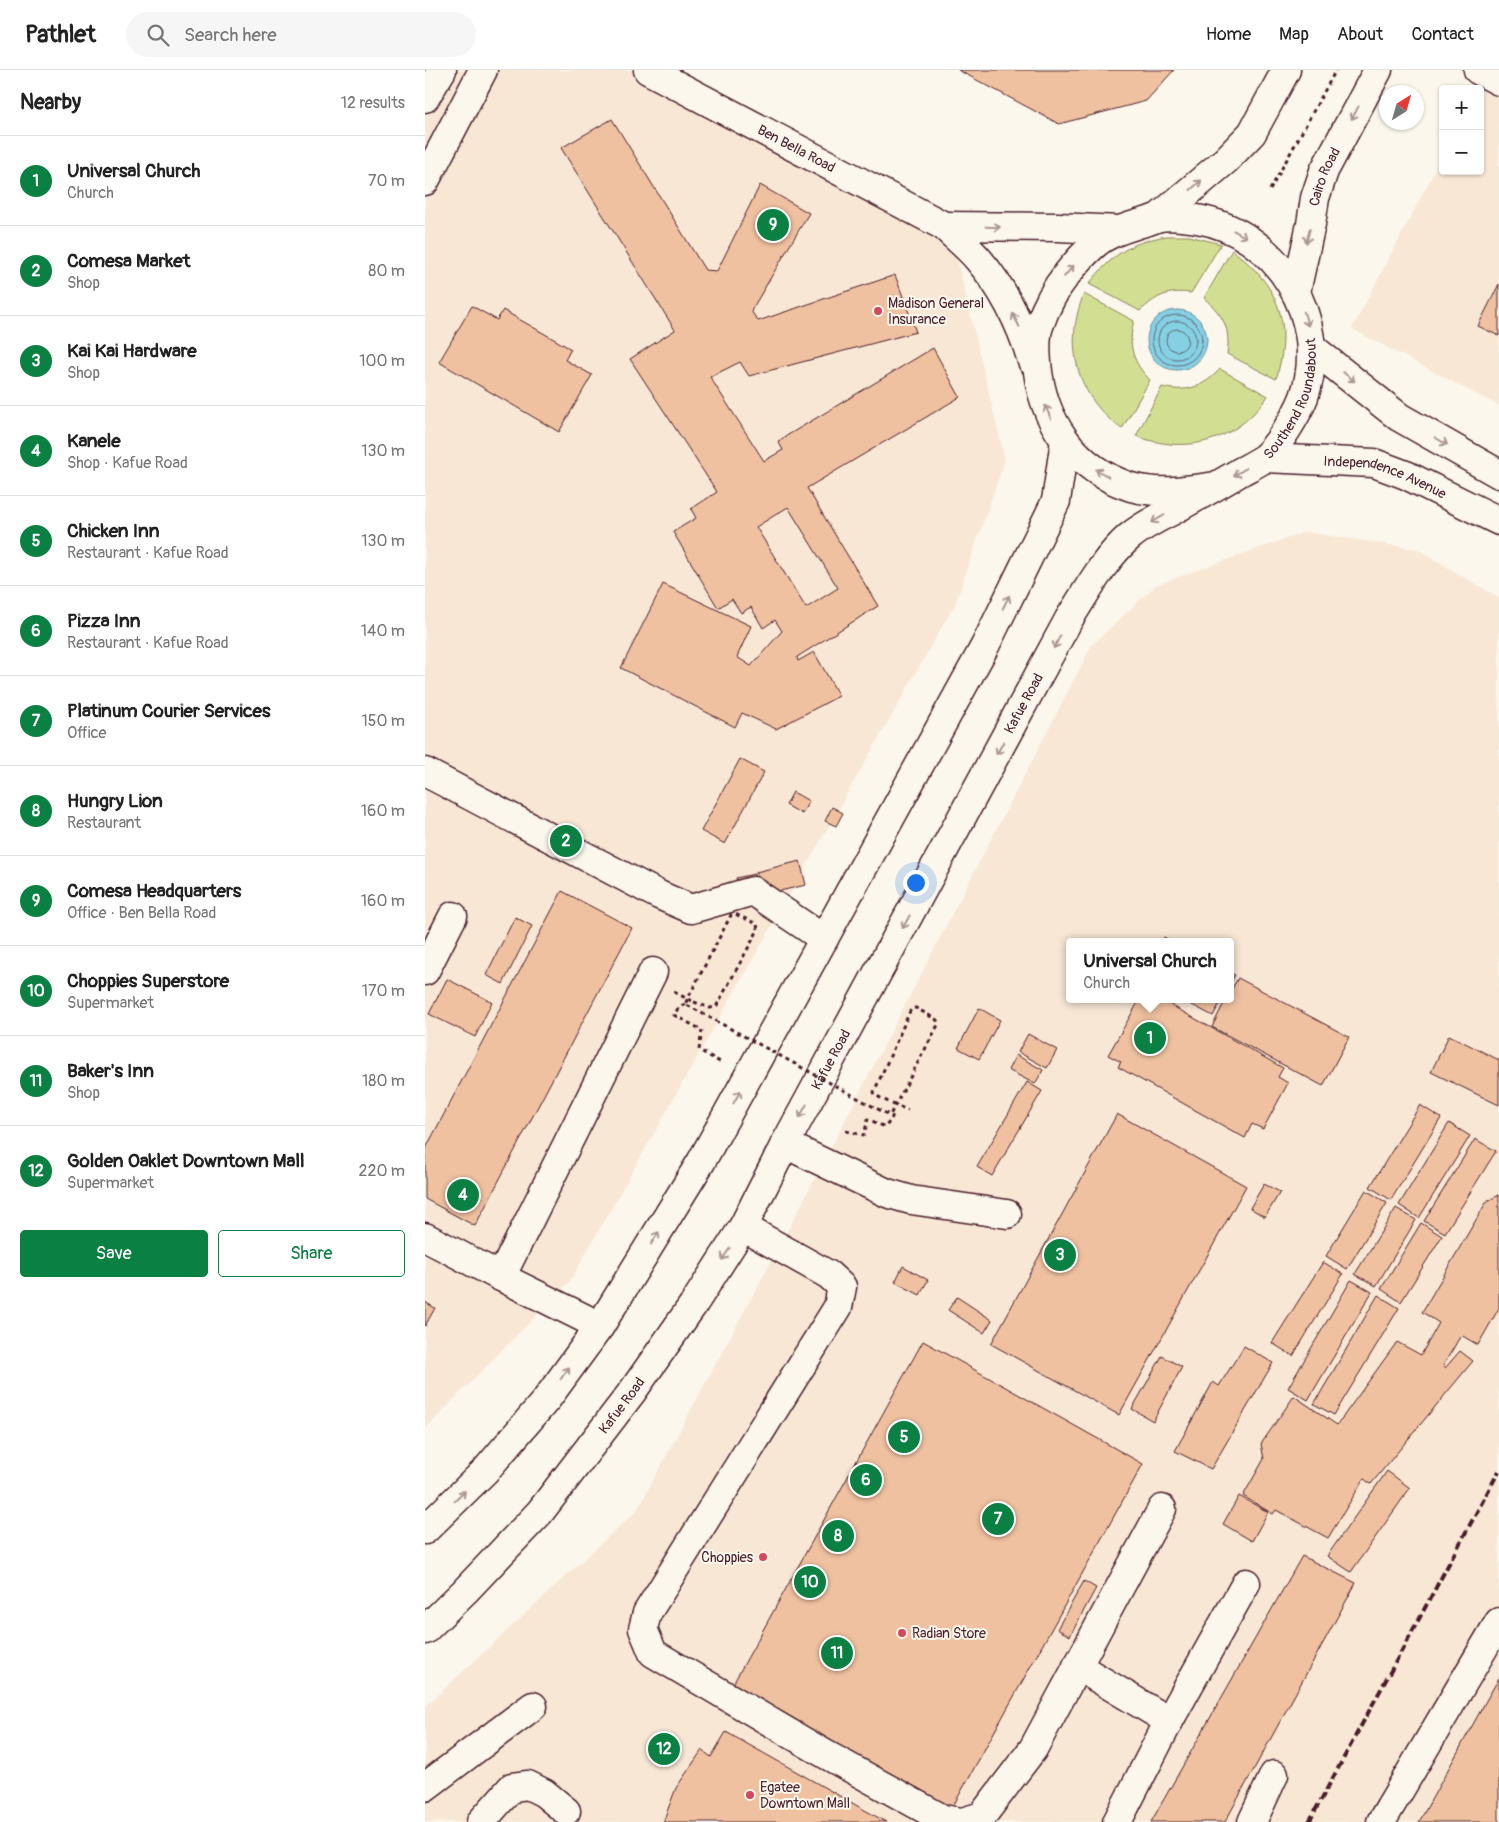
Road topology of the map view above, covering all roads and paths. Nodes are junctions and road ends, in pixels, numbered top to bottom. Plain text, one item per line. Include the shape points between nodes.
1 (442, 70) edge
2 (483, 70) edge
3 (1285, 70) edge
4 (1336, 70) edge
5 (1478, 70) edge
6 (656, 72) edge
7 (1379, 73) edge
8 (1499, 81) edge
9 (425, 98) edge
10 (425, 181) edge
11 (1270, 190) dead end
12 (1159, 217) junction
13 (944, 226) junction
14 (1119, 230) junction
15 (1295, 292) junction
16 (1311, 347) junction
17 (1039, 382) junction
18 (1065, 440) junction
19 (1263, 458) junction
20 (1499, 474) edge
21 (1216, 486) junction
22 (1499, 521) edge
23 (425, 772) edge
24 (453, 916) dead end
25 (824, 939) junction
26 (425, 971) edge
27 (653, 972) dead end
28 (673, 992) dead end
29 (685, 1004) junction
30 (720, 1062) dead end
31 (908, 1110) dead end
32 (893, 1114) junction
33 (847, 1130) dead end
34 (785, 1144) junction
35 (1007, 1214) dead end
36 (743, 1227) junction
37 (425, 1237) edge
38 (501, 1277) junction
39 (600, 1326) junction
40 (1161, 1509) dead end
41 (425, 1530) edge
42 (1246, 1583) dead end
43 (1499, 1622) edge
44 (425, 1630) edge
45 (1077, 1666) junction
46 (533, 1706) dead end
47 (1169, 1721) junction
48 (1274, 1775) dead end
49 (425, 1787) edge
50 (566, 1811) dead end
51 (481, 1822) edge
52 (1117, 1822) edge
53 (1252, 1822) edge
54 (1381, 1822) edge

1 - 9 main road
2 - 10 main road
12 -> 3 main road via 1226,160 1252,133
4 - 11 path
5 - 8 main road
6 - 13 main road, Ben Bella Road
7 -> 15 main road, Cairo Road via 1324,171
12 - 14 main road, Southend Roundabout
12 -> 15 main road, Southend Roundabout via 1207,221 1250,239 1284,272
13 -> 14 main road, Ben Bella Road
17 -> 13 main road, Ben Bella Road via 1025,337 1003,294 977,258
17 -> 14 main road, Southend Roundabout via 1036,345 1039,327 1054,293 1075,264 1103,238
15 -> 16 main road, Southend Roundabout via 1306,315
16 - 19 main road, Southend Roundabout via 1310,372 1301,404 1294,419
16 -> 20 main road via 1399,417
18 -> 17 main road, Southend Roundabout via 1050,417
21 -> 18 main road, Southend Roundabout via 1174,492 1132,487 1093,468
25 -> 18 main road via 980,654 1056,501
19 -> 21 main road, Southend Roundabout
19 - 22 main road, Independence Avenue via 1374,464 1406,474
21 -> 34 main road, Kafue Road via 1129,537 1107,562 1069,619
23 - 25 main road via 691,909 753,891
24 - 26 main road
39 -> 25 main road via 701,1162
27 - 38 main road
28 - 29 path, bridge via 694,1002 710,1008 716,1007 758,930 757,924 731,915
29 - 30 path via 674,1015 702,1030 699,1050
29 - 32 path, bridge via 887,1114
31 - 32 path, bridge via 892,1104 874,1092 910,1011 915,1007 937,1020 939,1025
32 - 33 path via 885,1127 868,1119 864,1135
34 - 35 main road via 887,1193 911,1200
34 - 36 main road, Kafue Road
36 -> 44 main road, Kafue Road via 695,1302 579,1463 540,1512
36 - 45 main road via 829,1275 842,1287 838,1307 647,1613 643,1629 653,1653 926,1810 943,1819 962,1822 982,1816 1033,1749
37 - 38 main road
38 - 39 main road
41 -> 39 main road via 486,1470 546,1400
40 - 45 main road
42 - 47 main road
43 - 54 main road
45 - 47 main road
46 - 49 main road
47 - 52 main road
48 - 53 main road
50 - 51 main road via 545,1793 528,1785 512,1787

